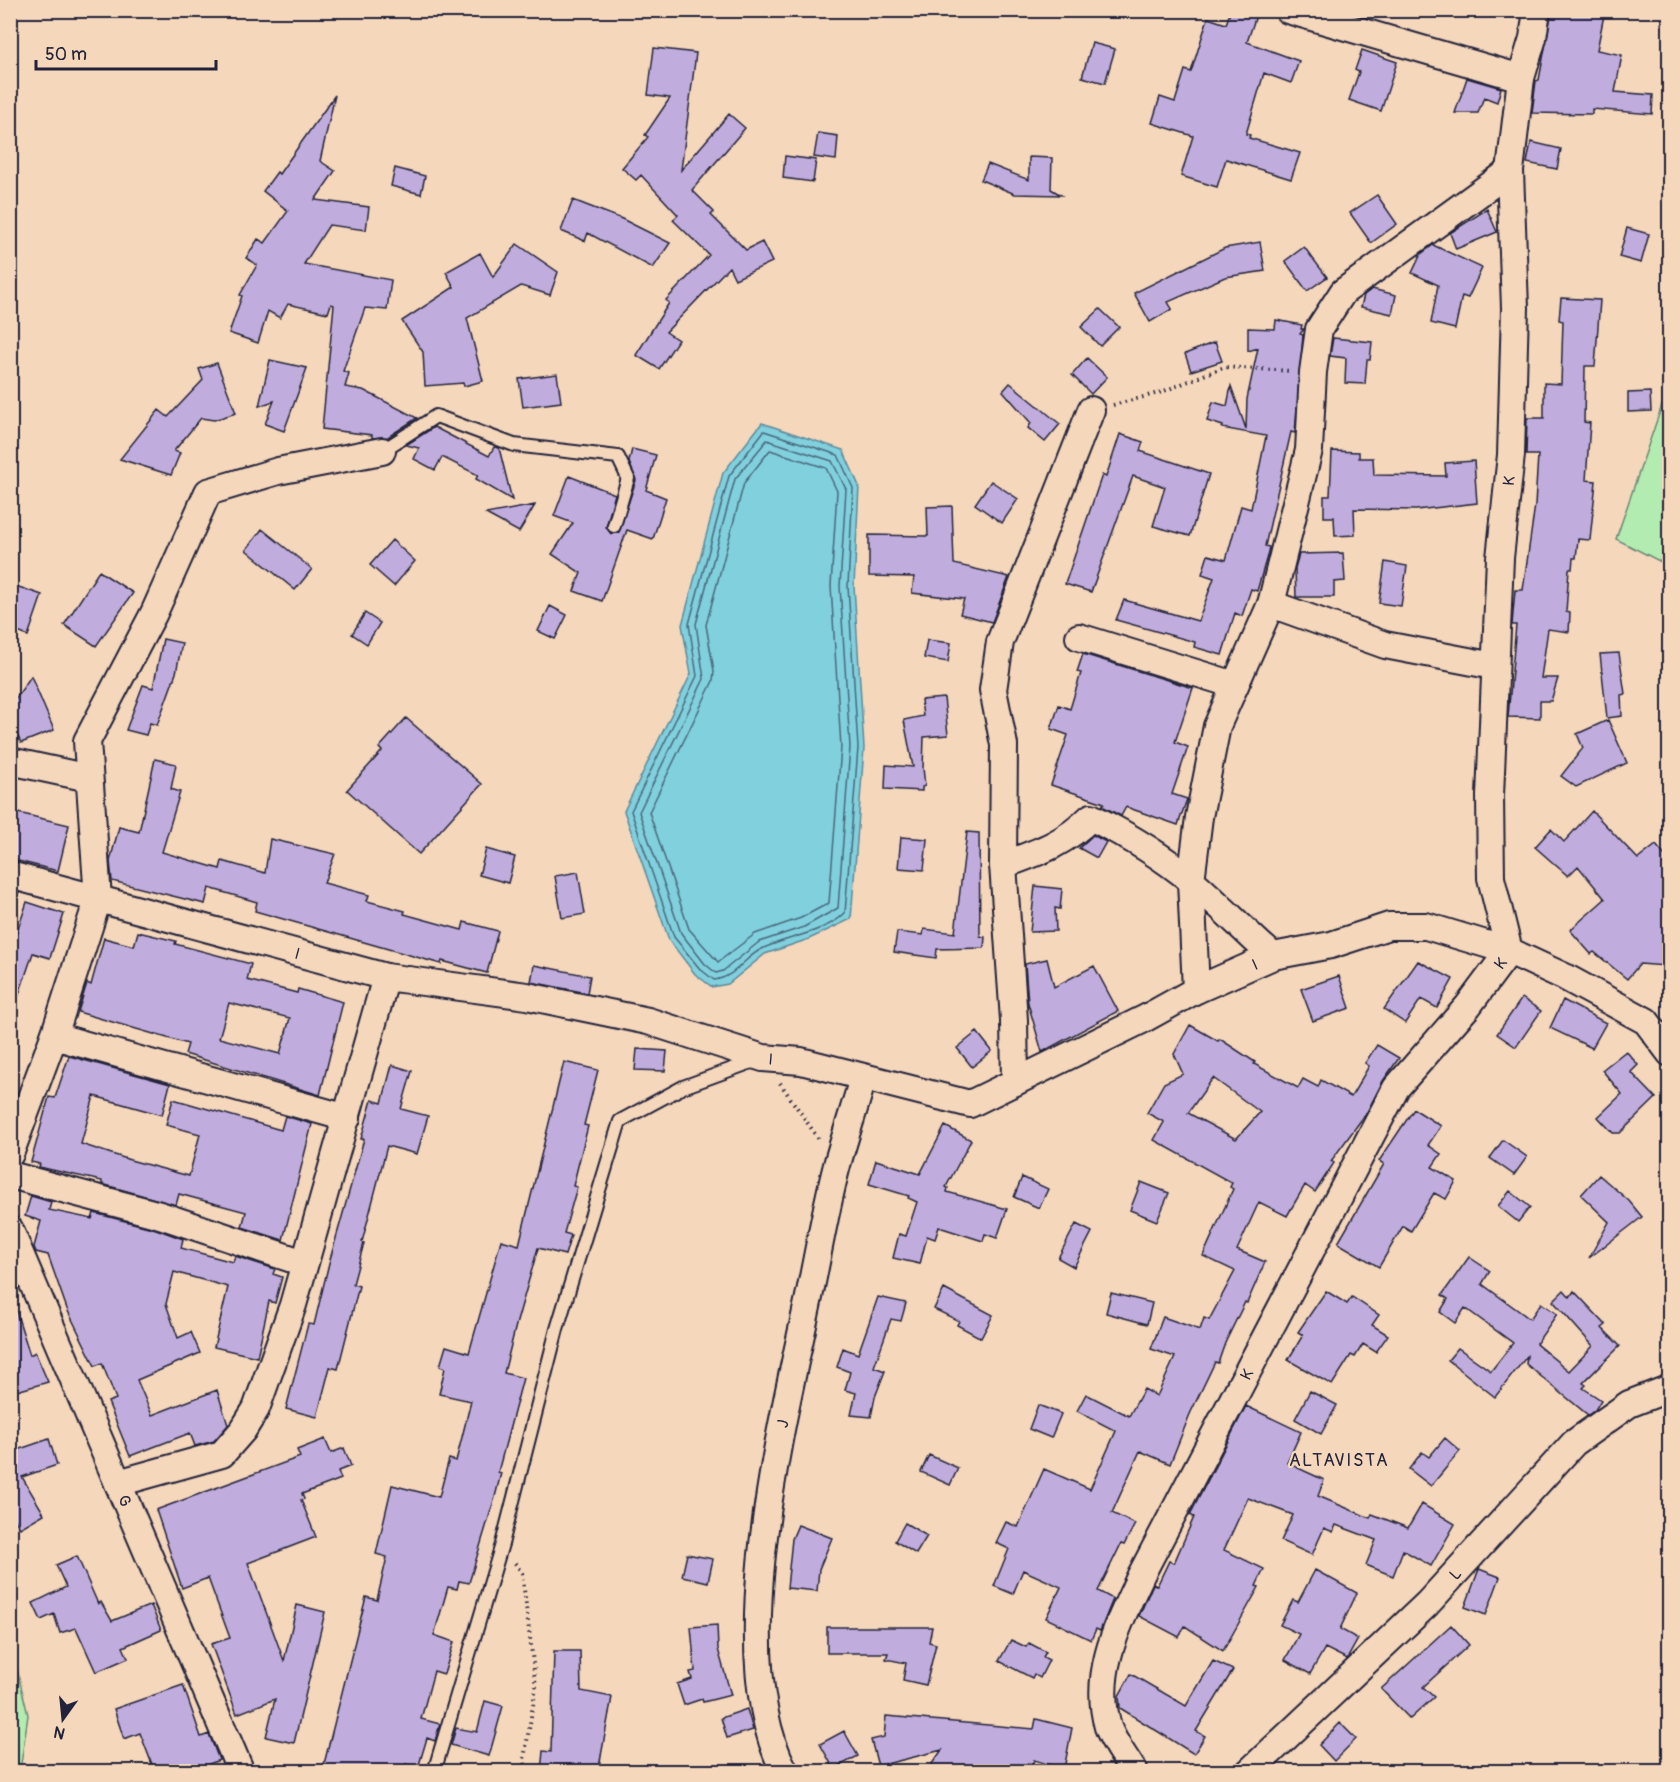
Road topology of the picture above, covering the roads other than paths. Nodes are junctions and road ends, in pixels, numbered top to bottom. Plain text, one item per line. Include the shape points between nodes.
1 (1288, 10) edge
2 (1537, 10) edge
3 (1521, 78) junction
4 (1510, 171) junction
5 (1091, 410) road end
6 (382, 451) joint
7 (614, 526) dead end
8 (1271, 604) junction
9 (1079, 637) dead end
10 (1494, 666) junction
11 (1235, 685) junction
12 (10, 761) edge
13 (89, 778) junction
14 (1003, 865) junction
15 (10, 875) edge
16 (1191, 881) junction
17 (98, 899) junction
18 (1509, 951) junction
19 (1273, 956) junction
20 (386, 977) junction
21 (1196, 990) junction
22 (54, 1036) junction
23 (1670, 1053) edge
24 (763, 1058) junction
25 (863, 1078) junction
26 (1015, 1082) junction
27 (347, 1118) junction
28 (10, 1154) edge
29 (10, 1174) edge
30 (10, 1230) edge
31 (304, 1263) junction
32 (1670, 1388) edge
33 (118, 1483) junction
34 (241, 1772) edge
35 (434, 1772) edge
36 (785, 1772) edge
37 (1134, 1772) edge
38 (1249, 1772) edge

1 - 3 street
2 - 3 street, K
3 - 4 street, K
4 - 8 street via 1343,292 1319,329 1309,450
4 - 10 street, K via 1515,308 1511,455
5 - 14 street via 1000,642 993,690 1004,745
6 - 7 lane via 436,416 514,445 618,457 628,478
6 - 13 street via 278,471 208,492 154,613 87,741
8 - 10 street via 1385,645
8 - 11 street
9 - 11 street
10 - 18 street, K via 1491,878
11 - 16 street via 1217,726
12 - 13 street
13 - 17 street
14 - 16 street via 1073,835 1091,817
14 - 26 street
15 - 17 street, I
16 - 19 street
16 - 21 street
17 - 20 street, I
17 - 22 street
18 - 19 street, I via 1426,926 1389,926 1330,945
18 - 23 street, I via 1646,1021
18 - 37 street, K via 1468,1006 1396,1088 1136,1585 1109,1645 1102,1686 1109,1728
19 - 21 street, I
20 - 24 street, I via 527,996 648,1021
20 - 27 street
21 - 26 street, I
22 - 27 street
22 - 28 street
24 - 25 street, I via 801,1061
24 - 35 lane via 683,1087 620,1121
25 - 26 street, I via 970,1104
25 - 36 street, J via 837,1167 781,1425 766,1522 759,1592 759,1657 764,1708
27 - 31 street
29 - 31 street via 160,1215
30 - 33 street, G
31 - 33 street via 256,1409 243,1430 222,1454
32 - 38 street, L via 1629,1404 1574,1443 1427,1605
33 - 34 street, G

